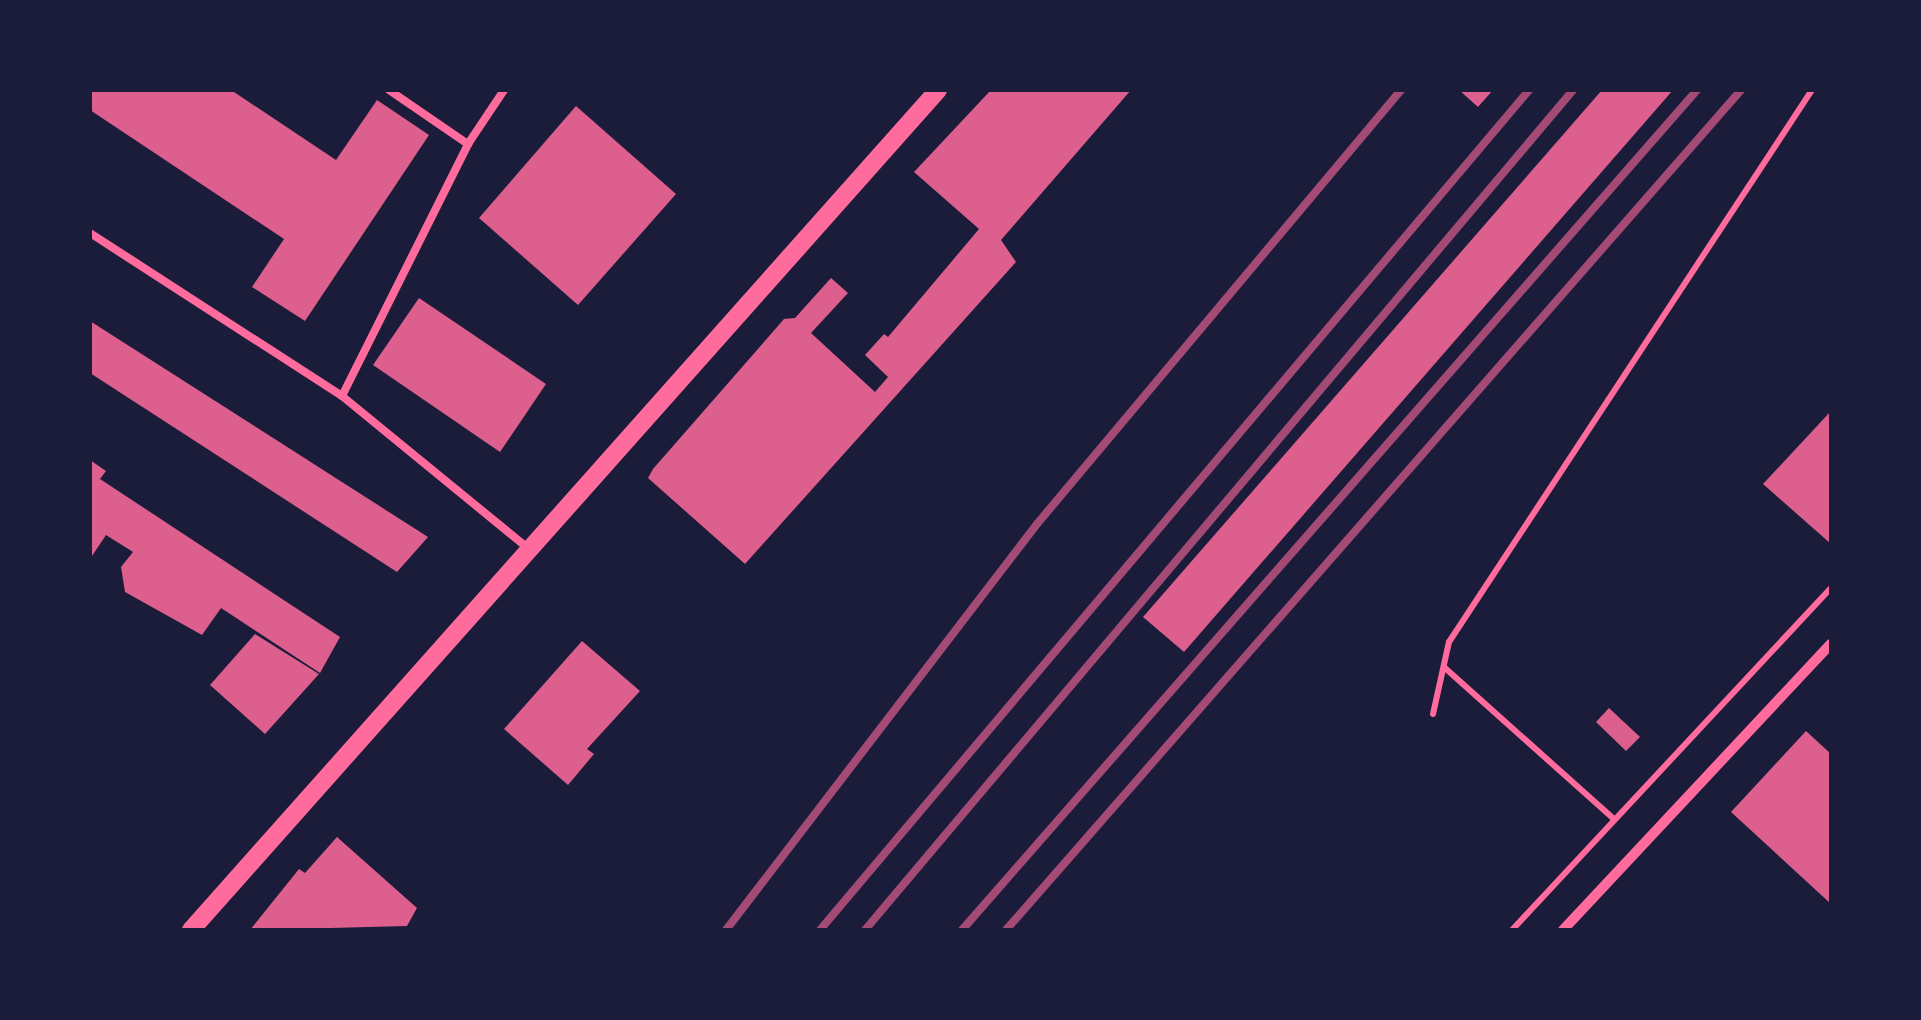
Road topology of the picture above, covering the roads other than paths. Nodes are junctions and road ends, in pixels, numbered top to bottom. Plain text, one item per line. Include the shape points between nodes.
1 (389, 90) edge
2 (504, 90) edge
3 (938, 90) edge
4 (468, 144) junction
5 (90, 233) edge
6 (342, 396) junction
7 (530, 550) junction
8 (1831, 644) edge
9 (191, 930) edge
10 (1563, 930) edge

1 - 4 lane
2 - 4 lane
3 - 7 street
4 - 6 lane
5 - 6 lane
6 - 7 lane
7 - 9 street
8 - 10 street

